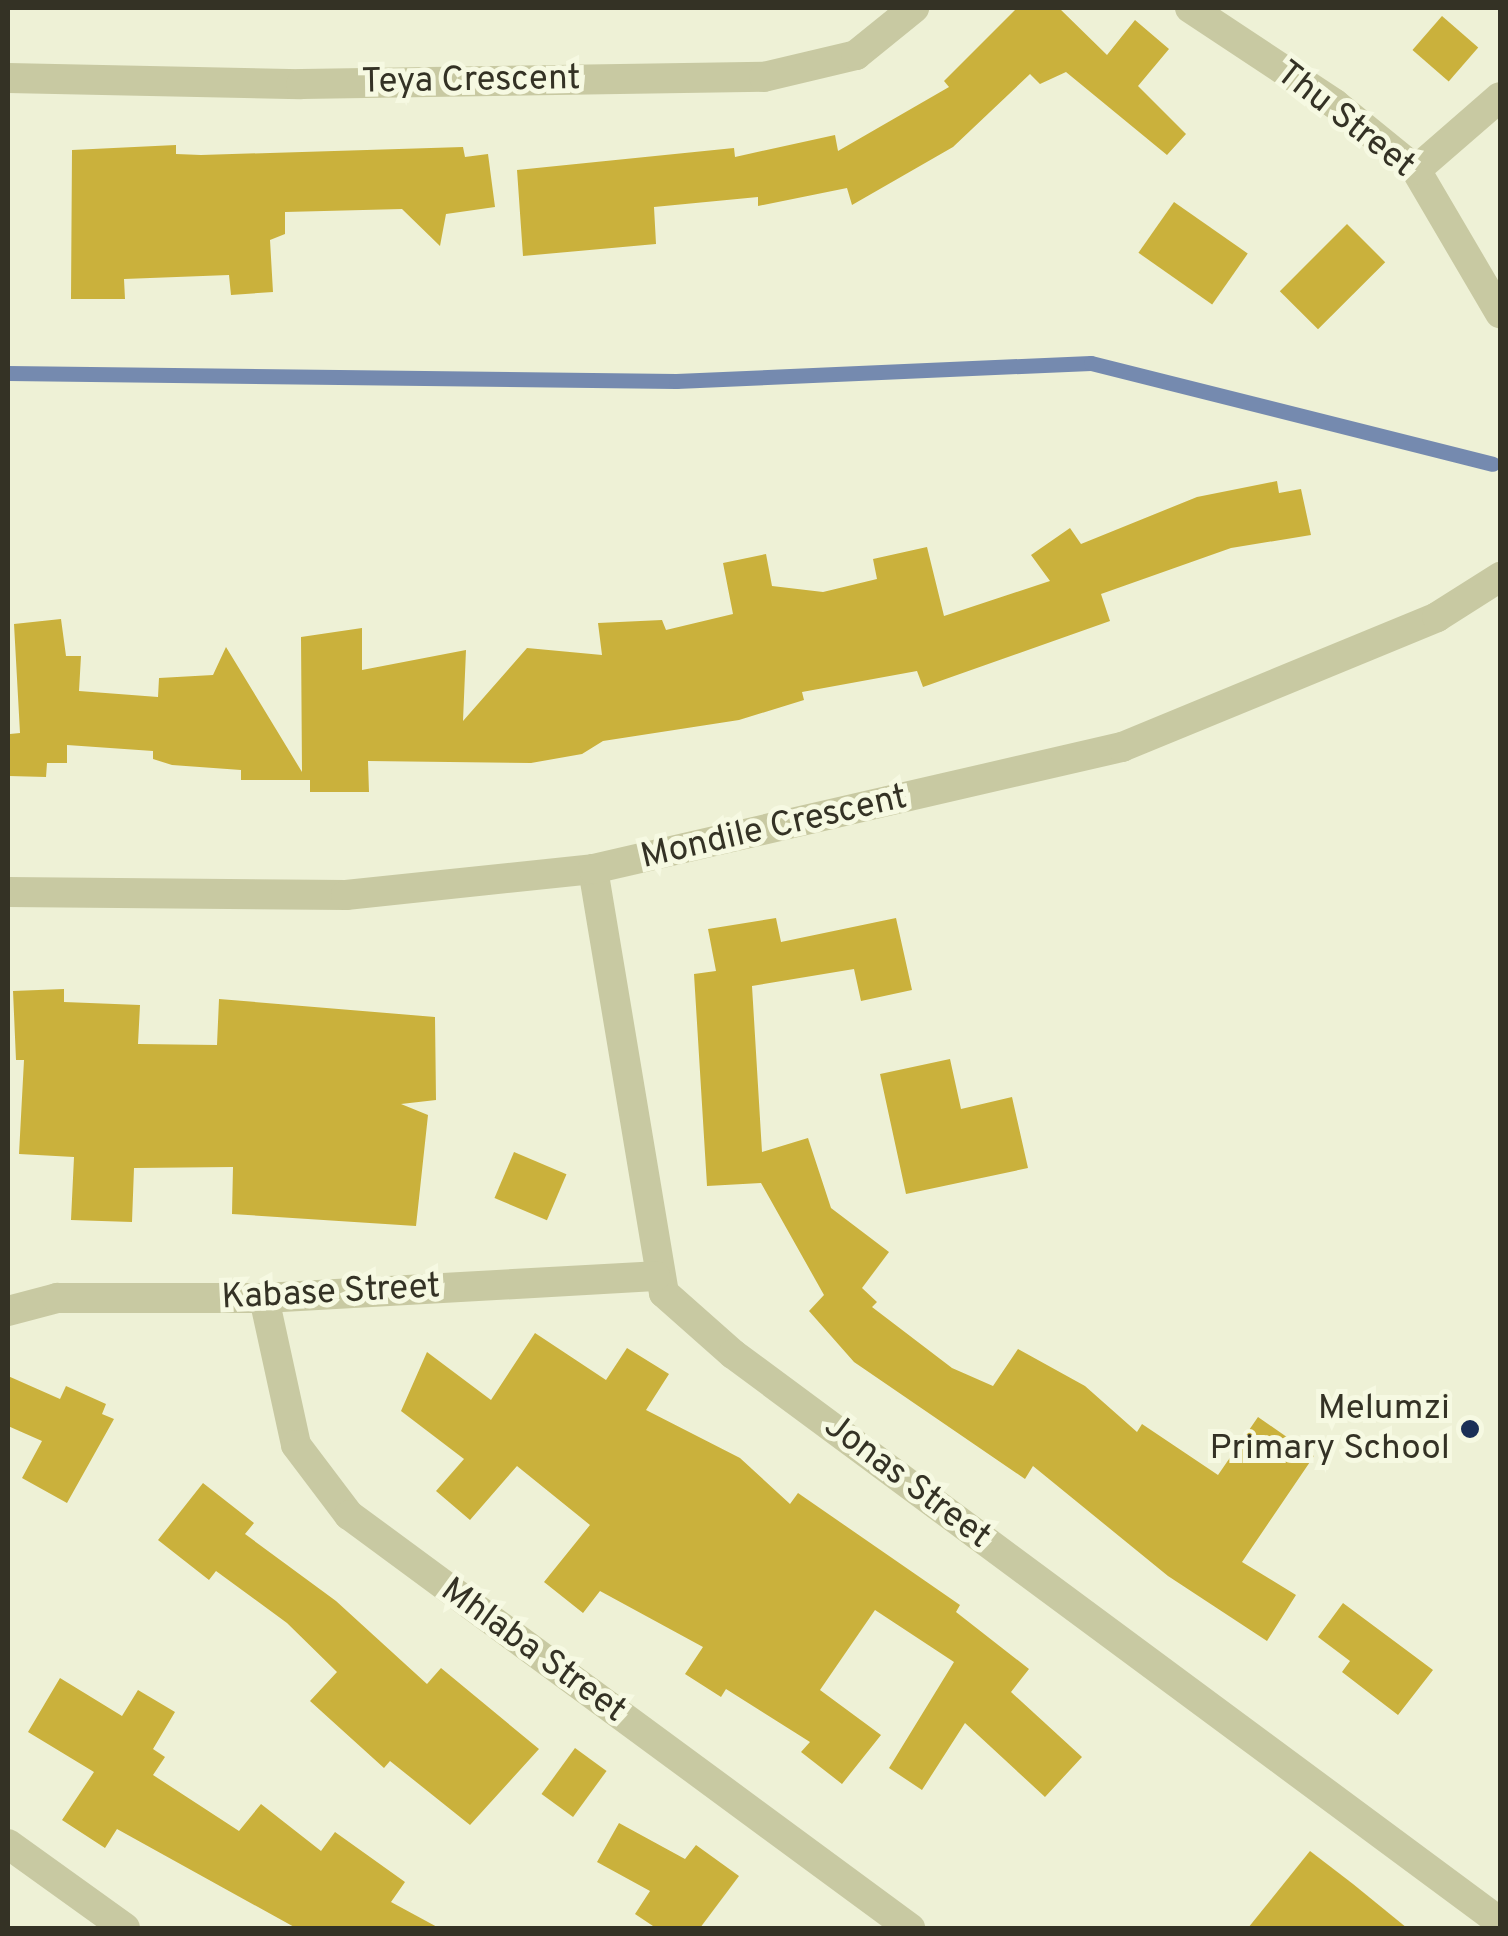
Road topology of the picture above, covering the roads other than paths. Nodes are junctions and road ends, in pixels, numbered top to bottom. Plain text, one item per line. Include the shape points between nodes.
1 (914, 8) edge
2 (1190, 8) edge
3 (8, 78) edge
4 (1500, 96) edge
5 (1416, 170) junction
6 (1500, 313) edge
7 (1500, 577) edge
8 (593, 869) junction
9 (8, 892) edge
10 (656, 1276) junction
11 (264, 1298) junction
12 (8, 1311) edge
13 (8, 1844) edge
14 (1500, 1922) edge
15 (125, 1928) edge
16 (910, 1928) edge

1 - 3 street, Teya Crescent via 856,55 764,77 301,84
2 - 5 street, Thu Street via 1335,104
4 - 5 street
5 - 6 street, Thu Street
7 - 8 street, Mondile Crescent via 1437,617 1122,747
8 - 9 street, Mondile Crescent via 346,895
8 - 10 street, Jonas Street
10 - 11 street, Kabase Street
10 - 14 street, Jonas Street via 692,1322 733,1354
11 - 12 street, Kabase Street via 57,1298
11 - 16 street, Mhlaba Street via 296,1445 349,1515
13 - 15 street

